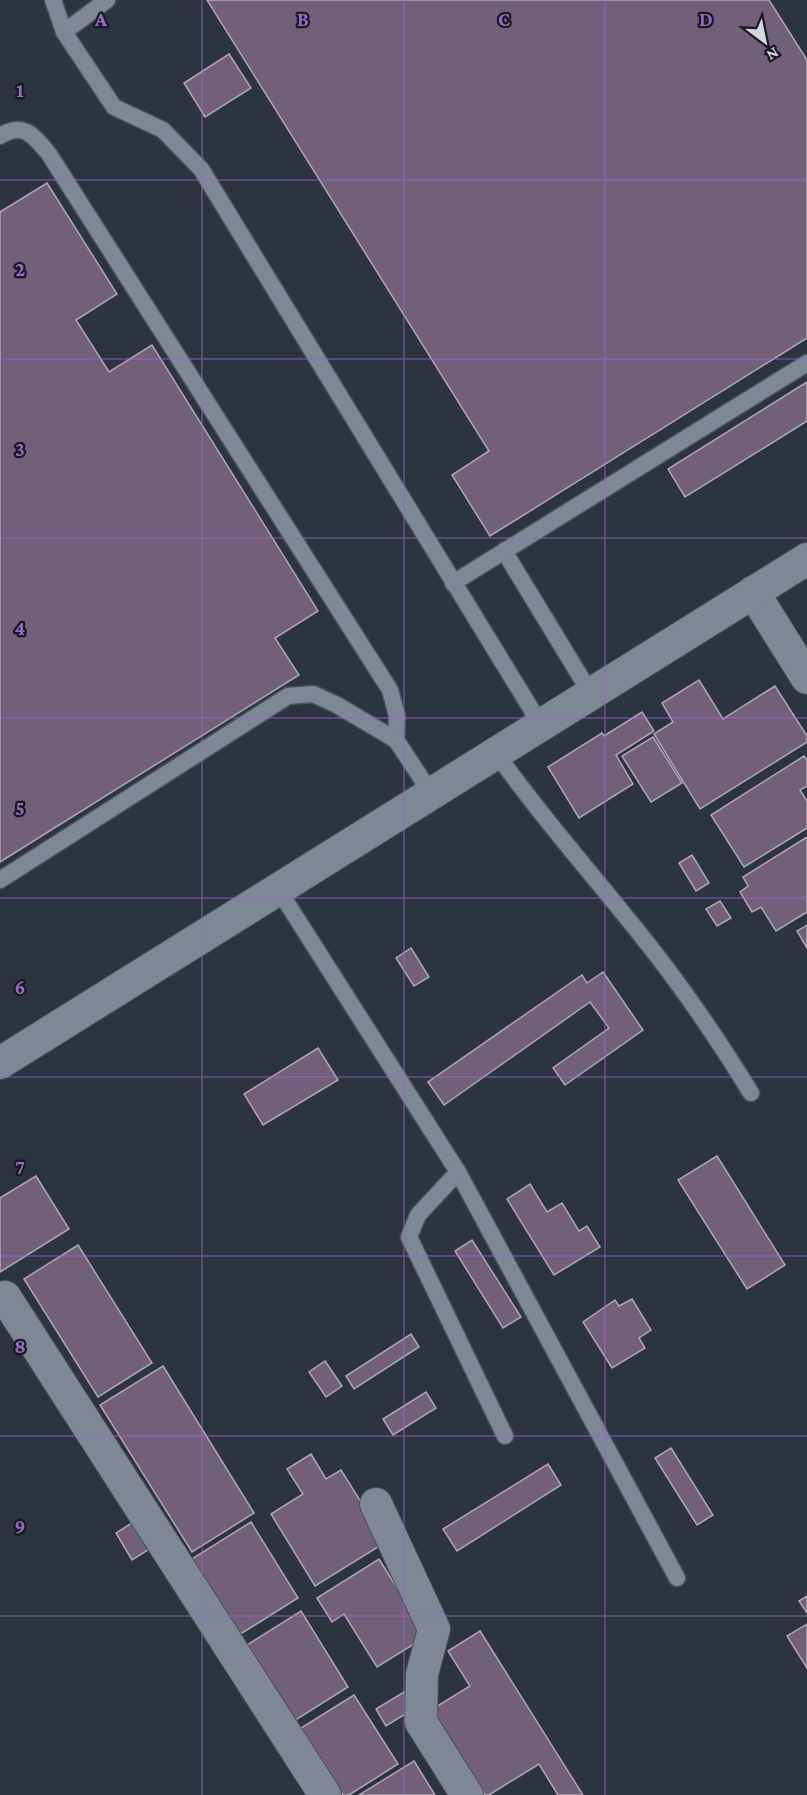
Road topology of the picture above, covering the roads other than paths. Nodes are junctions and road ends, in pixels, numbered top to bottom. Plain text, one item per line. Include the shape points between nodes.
1 (53, 0) edge
2 (106, 0) edge
3 (64, 33) junction
4 (0, 136) edge
5 (807, 363) edge
6 (504, 551) junction
7 (807, 559) edge
8 (453, 583) junction
9 (753, 592) junction
10 (807, 678) edge
11 (591, 694) junction
12 (540, 725) junction
13 (396, 740) junction
14 (496, 753) junction
15 (431, 793) junction
16 (0, 880) edge
17 (278, 889) junction
18 (0, 1063) edge
19 (751, 1093) dead end
20 (458, 1172) junction
21 (5, 1297) dead end
22 (505, 1436) dead end
23 (376, 1504) dead end
24 (677, 1578) dead end
25 (325, 1795) edge
26 (467, 1795) edge

1 - 3 lane
2 - 3 lane
3 - 8 lane via 114,107 163,130 201,169
4 - 13 lane via 11,129 31,132 49,154 390,690 397,716
5 - 6 lane
6 - 8 lane
6 - 11 lane
7 - 9 street
8 - 12 lane
9 - 10 street
9 - 11 street
11 - 12 street
12 - 14 street
13 - 15 lane
13 - 16 lane via 313,694 288,696
14 - 15 street
14 - 19 lane via 524,793 658,956 710,1027
15 - 17 street
17 - 18 street
17 - 20 lane
20 - 22 lane via 418,1215 409,1237
20 - 24 lane
21 - 25 street
23 - 26 street via 434,1629 422,1674 421,1722

